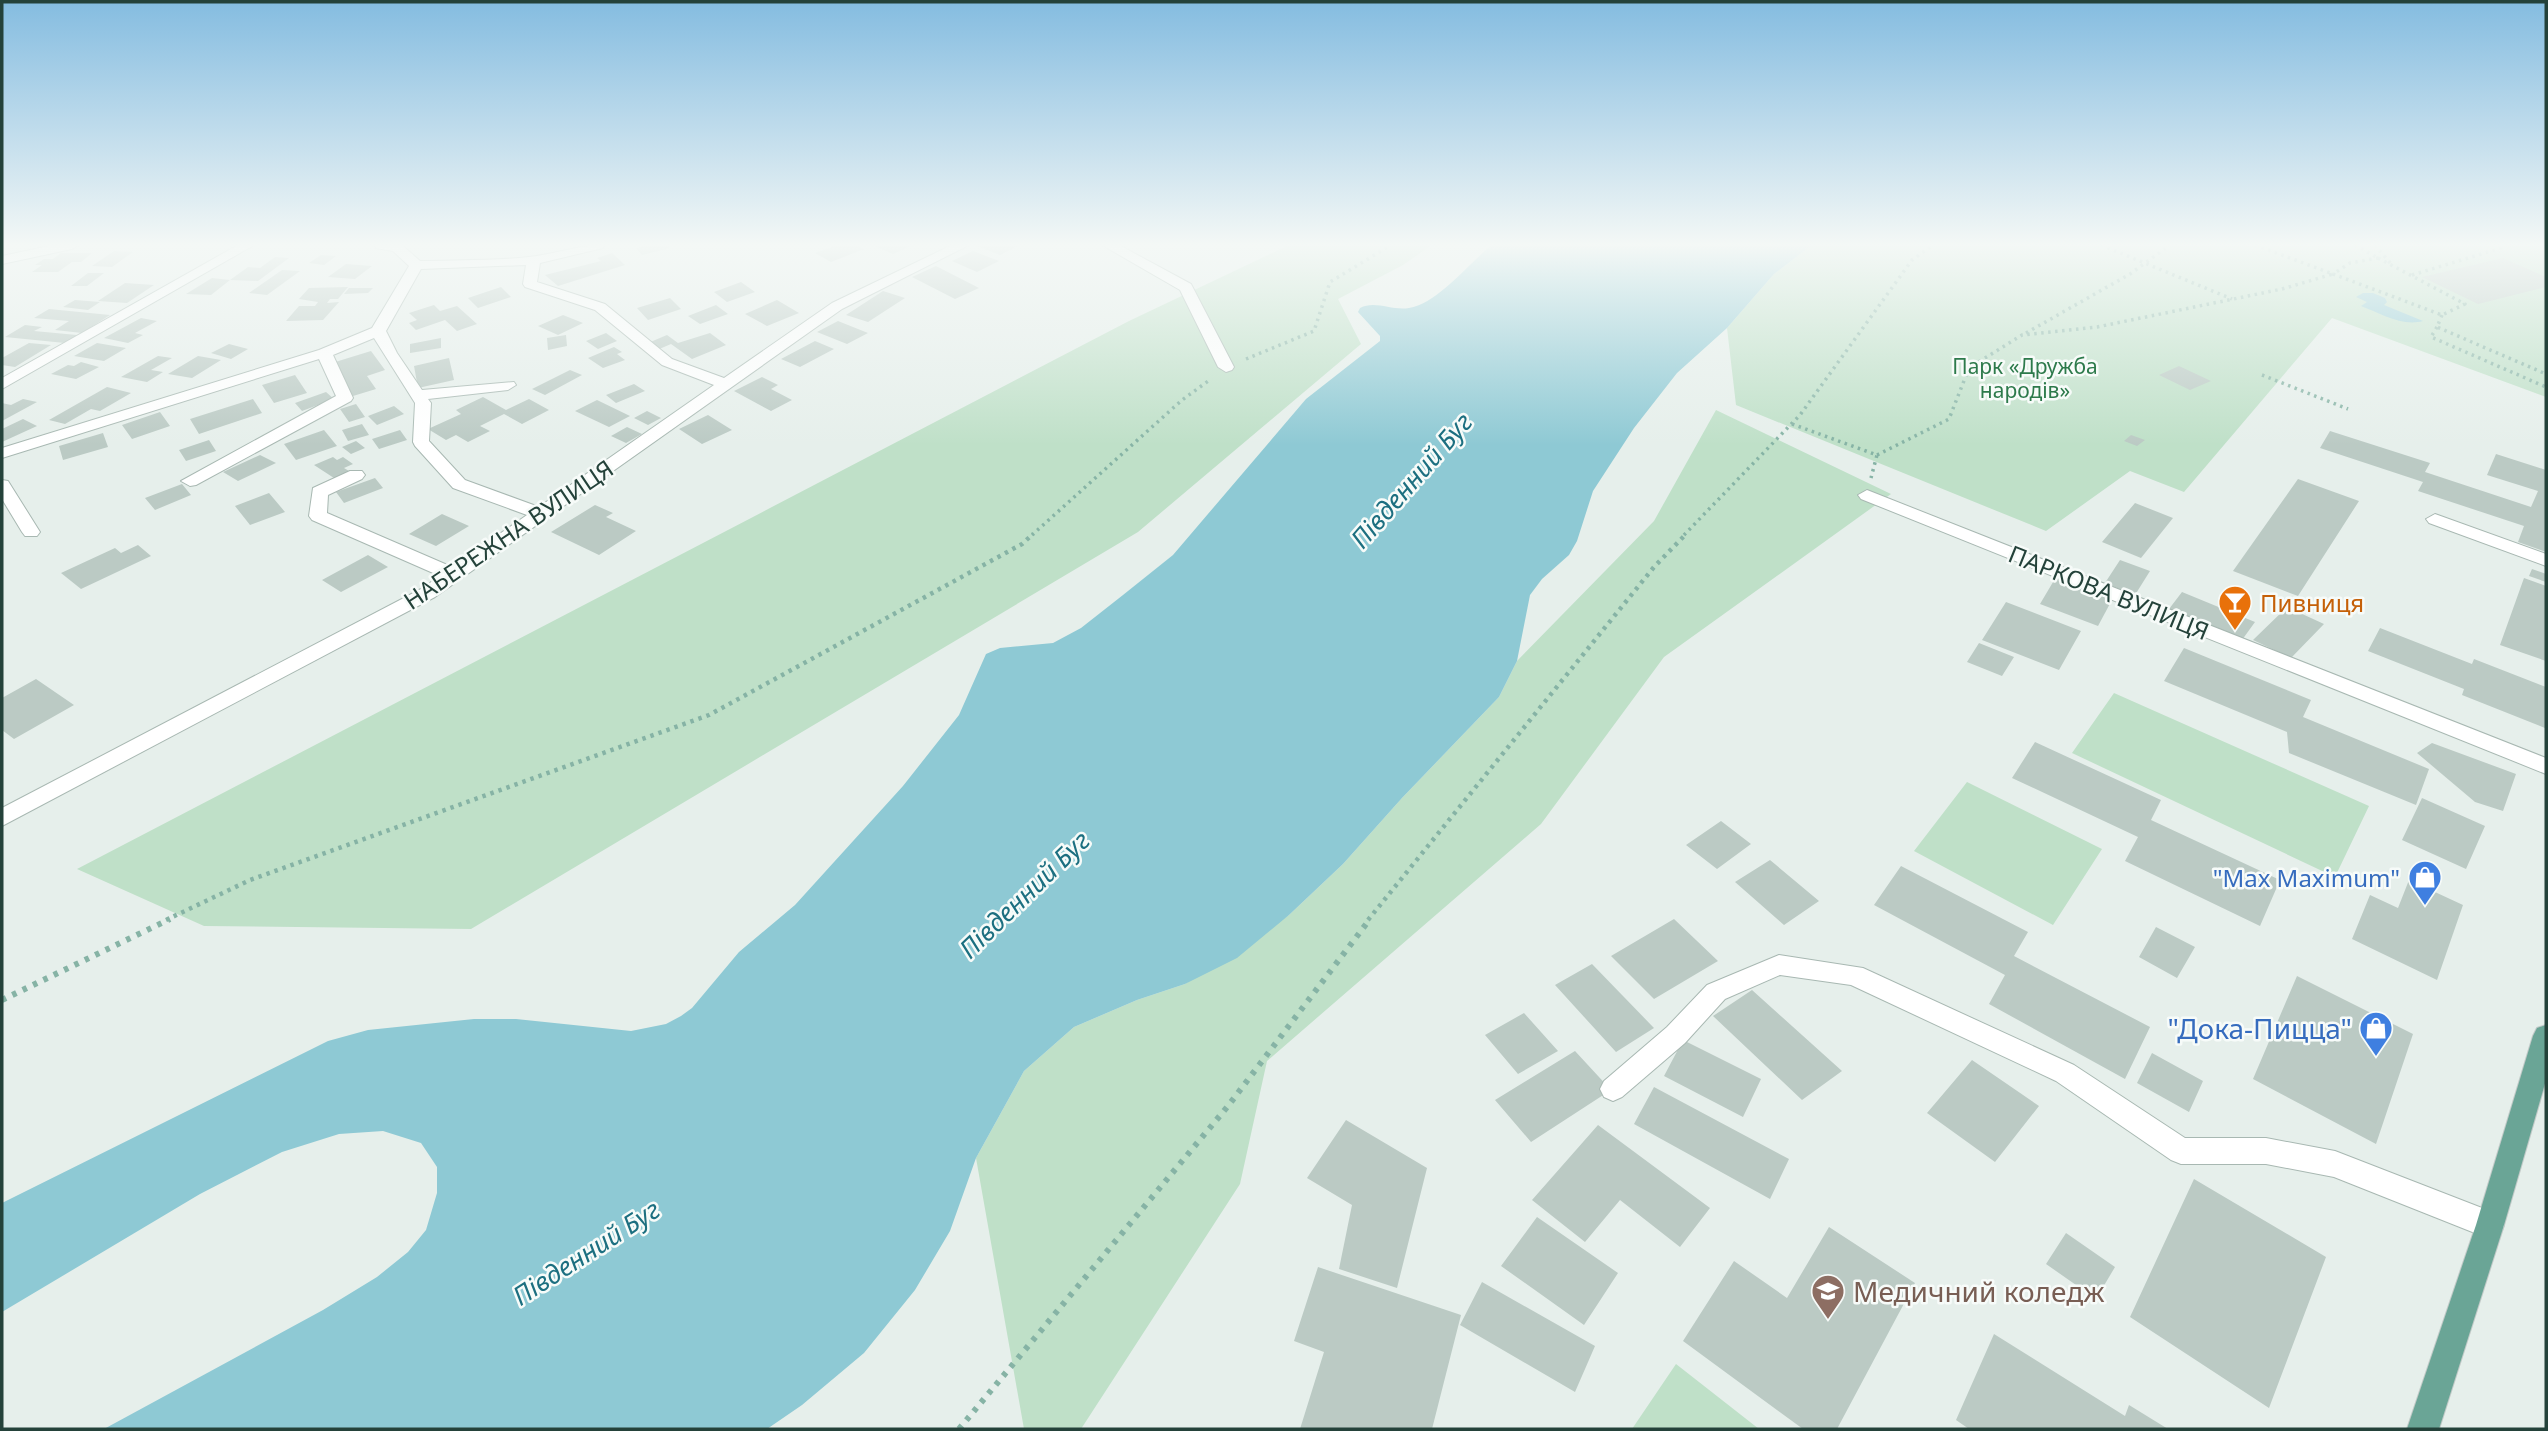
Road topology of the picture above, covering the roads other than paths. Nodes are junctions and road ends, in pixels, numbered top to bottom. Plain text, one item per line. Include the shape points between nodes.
1 (129, 312) edge
2 (389, 312) edge
3 (605, 312) edge
4 (829, 312) edge
5 (1198, 312) edge
6 (378, 331) junction
7 (324, 353) junction
8 (1226, 368) road end
9 (2, 384) edge
10 (725, 384) junction
11 (508, 385) dead end
12 (417, 395) junction
13 (2, 453) edge
14 (356, 475) dead end
15 (191, 481) dead end
16 (2, 485) edge
17 (1867, 495) road end
18 (541, 514) junction
19 (2435, 519) dead end
20 (31, 533) dead end
21 (2546, 560) edge
22 (454, 575) junction
23 (2546, 766) edge
24 (2, 818) edge
25 (2546, 1036) edge
26 (1614, 1088) dead end
27 (2490, 1225) junction
28 (2423, 1429) edge

1 - 9 street
2 - 6 street
3 - 10 street via 667,362
4 - 10 street, НАБЕРЕЖНА ВУЛИЦЯ
5 - 8 street
6 - 7 street
6 - 12 street
7 - 13 street
7 - 15 street via 345,398
10 - 18 street, НАБЕРЕЖНА ВУЛИЦЯ
11 - 12 street
12 - 18 street via 423,403 421,442 459,484
14 - 22 street via 319,492 318,516
16 - 20 street
17 - 23 street, ПАРКОВА ВУЛИЦЯ
18 - 22 street, НАБЕРЕЖНА ВУЛИЦЯ
19 - 21 street
22 - 24 street, НАБЕРЕЖНА ВУЛИЦЯ via 428,593
25 - 27 main road
26 - 27 street via 1676,1035 1716,992 1779,965 1854,975 2065,1073 2181,1151 2266,1151 2335,1164
27 - 28 main road

